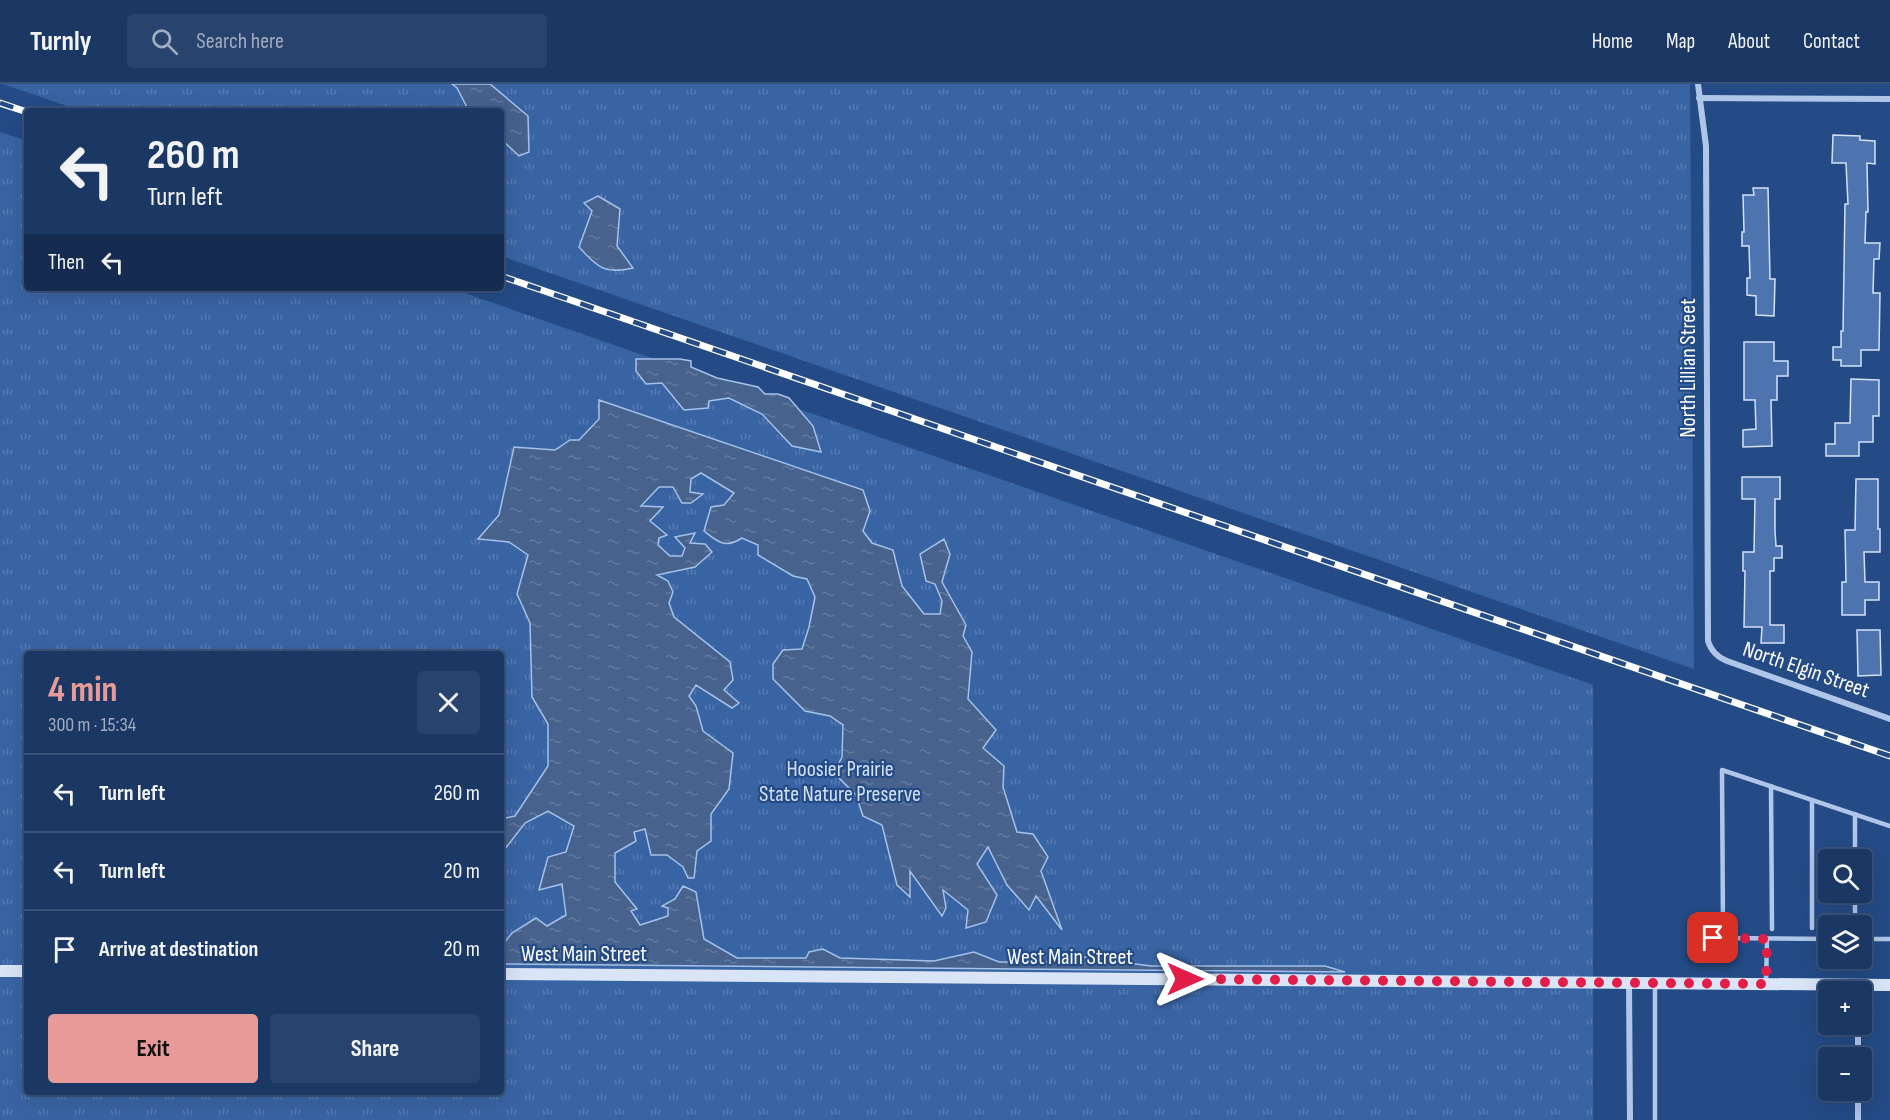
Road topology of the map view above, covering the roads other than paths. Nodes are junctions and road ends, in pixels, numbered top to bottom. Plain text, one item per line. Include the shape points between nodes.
1 (1698, 84) edge
2 (1699, 98) junction
3 (1890, 99) edge
4 (1713, 652) joint
5 (1890, 719) edge
6 (1771, 786) junction
7 (1812, 800) junction
8 (1855, 814) junction
9 (1890, 826) edge
10 (1855, 849) edge
11 (1812, 928) dead end
12 (1723, 929) dead end
13 (1772, 929) dead end
14 (1713, 938) dead end
15 (1767, 939) junction
16 (1818, 939) edge
17 (1872, 939) edge
18 (1890, 939) edge
19 (0, 971) edge
20 (24, 971) edge
21 (504, 974) edge
22 (1629, 982) junction
23 (1655, 982) junction
24 (1766, 984) junction
25 (1890, 985) edge
26 (1818, 986) edge
27 (1872, 987) edge
28 (1858, 1101) edge
29 (1630, 1120) edge
30 (1655, 1120) edge
31 (1858, 1120) edge

1 - 2 street, North Lillian Street
2 - 3 street
2 - 4 street, North Lillian Street via 1706,146 1707,632
4 - 5 street, North Elgin Street via 1727,661
6 - 7 lane
6 - 12 lane via 1722,770
6 - 13 lane
7 - 8 lane
7 - 11 lane
8 - 9 lane
8 - 10 lane
14 - 15 lane
15 - 16 lane
15 - 24 lane
17 - 18 lane
19 - 20 street
21 - 22 street, West Main Street
22 - 23 street, West Main Street
22 - 29 street
23 - 24 street, West Main Street
23 - 30 lane
24 - 26 street, West Main Street
25 - 27 street, West Main Street
28 - 31 street

